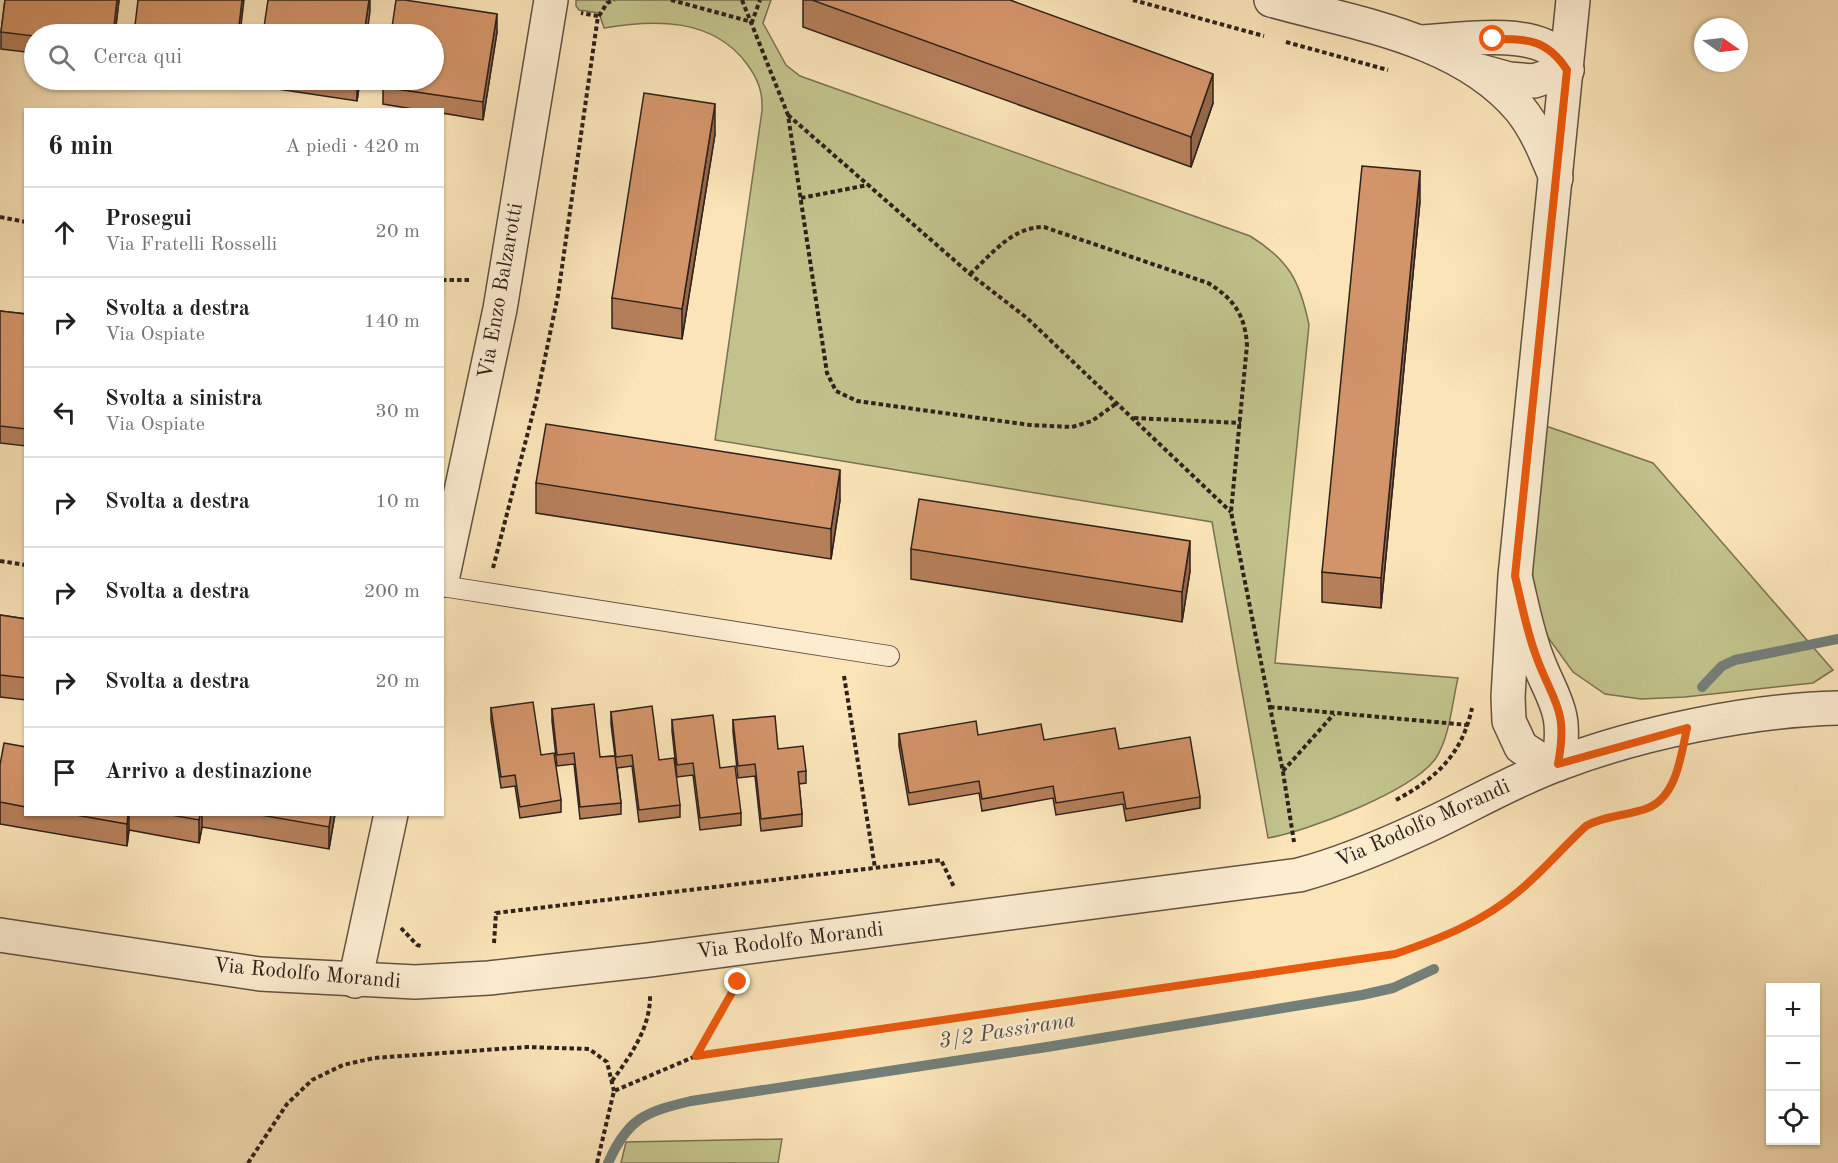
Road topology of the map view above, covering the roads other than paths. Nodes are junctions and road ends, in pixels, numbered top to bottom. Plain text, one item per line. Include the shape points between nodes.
1 (1271, 0) edge
2 (1573, 0) edge
3 (565, 7) edge
4 (1422, 42) junction
5 (1470, 68) junction
6 (1567, 70) junction
7 (1556, 180) junction
8 (444, 571) edge
9 (1515, 576) junction
10 (444, 586) edge
11 (889, 656) dead end
12 (1838, 708) edge
13 (1558, 764) junction
14 (391, 816) edge
15 (0, 935) edge
16 (355, 981) junction

1 - 4 street
2 - 6 street
3 - 8 street, Via Enzo Balzarotti
4 - 5 street
4 - 6 street via 1520,39 1557,54
5 - 6 street via 1509,79 1534,81
5 - 7 street via 1508,96 1521,111 1541,142
6 - 7 street
7 - 9 street
9 - 13 street via 1536,654 1562,717
9 - 13 street via 1509,721 1521,747
10 - 11 lane
12 - 13 street, Via Rodolfo Morandi via 1759,715 1687,728
13 - 16 street, Via Rodolfo Morandi via 1418,831 1338,864 1277,879 489,978
14 - 16 street
15 - 16 street, Via Rodolfo Morandi via 260,974

